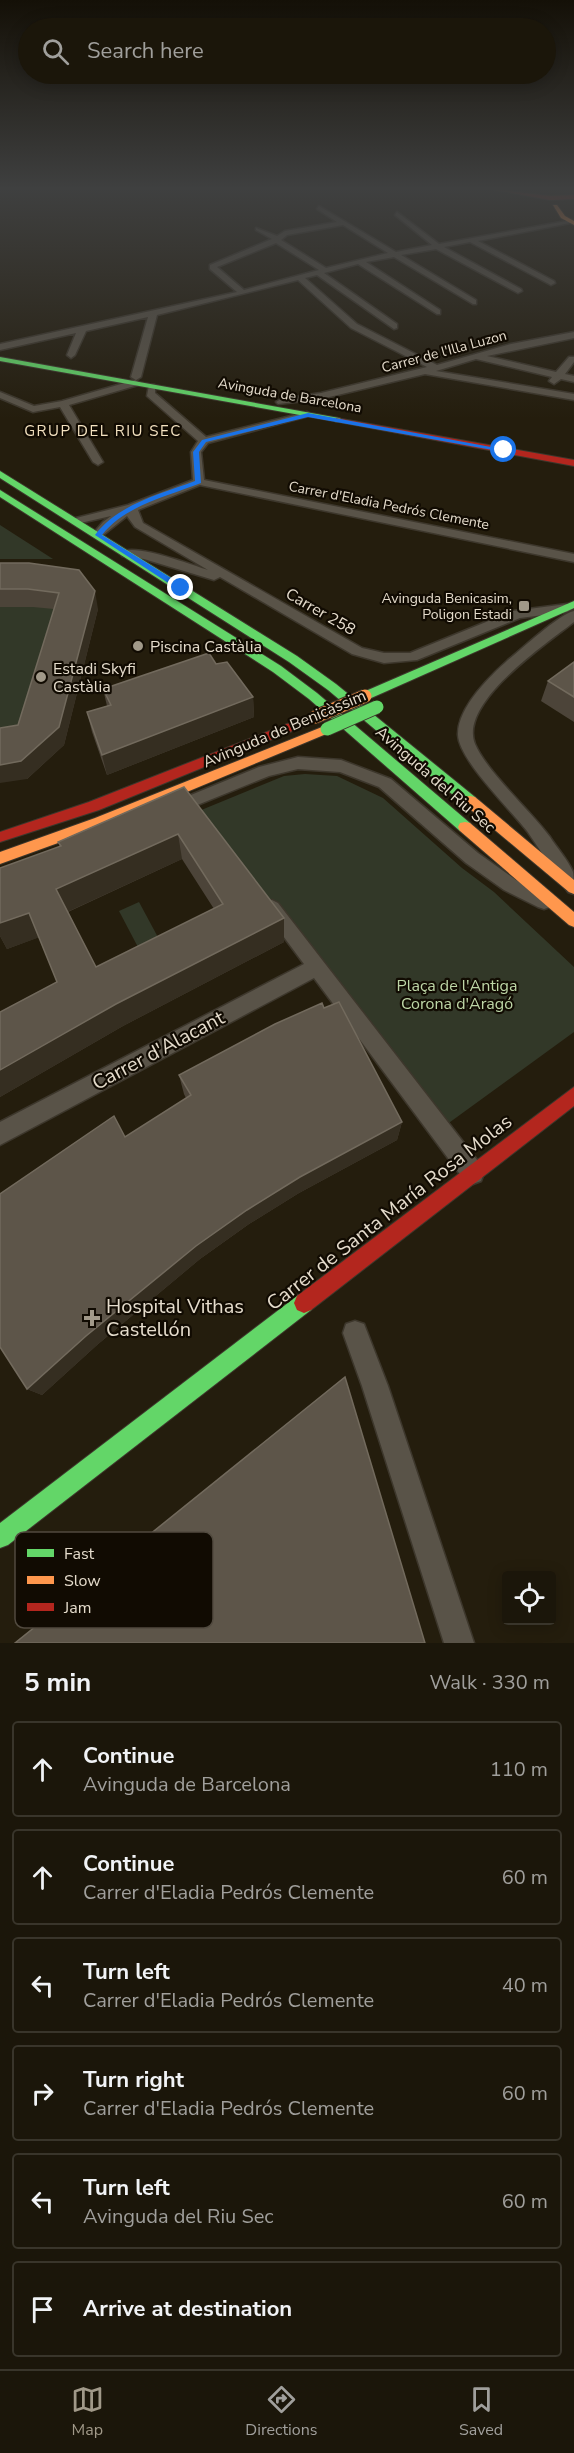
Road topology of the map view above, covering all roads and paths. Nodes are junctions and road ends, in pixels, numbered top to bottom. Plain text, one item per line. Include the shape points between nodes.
1 (214, 266) edge
2 (314, 266) edge
3 (344, 266) edge
4 (366, 266) edge
5 (413, 266) edge
6 (472, 266) edge
7 (519, 266) edge
8 (323, 272) junction
9 (300, 278) junction
10 (551, 283) dead end
11 (518, 291) dead end
12 (243, 293) junction
13 (473, 302) dead end
14 (437, 312) dead end
15 (153, 313) junction
16 (394, 326) dead end
17 (82, 329) junction
18 (574, 335) edge
19 (0, 347) edge
20 (0, 352) edge
21 (72, 355) dead end
22 (476, 356) junction
23 (0, 359) edge
24 (572, 359) dead end
25 (436, 368) junction
26 (424, 371) junction
27 (558, 375) junction
28 (574, 379) edge
29 (136, 380) junction
30 (152, 387) junction
31 (546, 392) junction
32 (0, 395) edge
33 (574, 397) edge
34 (63, 404) junction
35 (316, 407) junction
36 (204, 441) junction
37 (574, 454) edge
38 (98, 462) dead end
39 (574, 463) edge
40 (0, 474) edge
41 (199, 482) junction
42 (0, 493) edge
43 (132, 508) junction
44 (76, 521) junction
45 (98, 535) junction
46 (126, 553) junction
47 (574, 558) edge
48 (243, 585) junction
49 (572, 610) edge
50 (419, 688) dead end
51 (383, 705) dead end
52 (191, 801) junction
53 (205, 820) edge
54 (100, 822) junction
55 (0, 837) edge
56 (0, 858) edge
57 (574, 887) edge
58 (263, 897) edge
59 (570, 917) edge
60 (308, 971) junction
61 (574, 1095) edge
62 (0, 1134) edge
63 (473, 1173) junction
64 (355, 1333) dead end
65 (0, 1537) edge
66 (459, 1643) edge

1 - 12 street
2 - 8 street
3 - 8 street
4 - 14 street
5 - 13 street
6 - 11 street
7 - 10 street
8 - 9 street
8 - 16 street
9 - 12 street
9 - 25 street via 354,326
12 - 15 street
15 - 17 street
15 - 29 street
17 - 19 street
17 - 21 street
18 - 22 street, Carrer de l'Illa Luzon
20 - 29 main road, Avinguda de Barcelona
22 - 25 street, Carrer de l'Illa Luzon
22 - 27 street
23 - 29 main road, Avinguda de Barcelona
24 - 27 street
25 - 26 street, Carrer de l'Illa Luzon
26 - 31 street
26 - 35 street, Carrer de l'Illa Luzon
27 - 28 street
27 - 31 street
29 - 30 main road, Avinguda de Barcelona
29 - 34 street
29 - 35 main road, Avinguda de Barcelona
30 - 35 main road, Avinguda de Barcelona
30 - 36 street via 150,394
31 - 33 street
32 - 34 street via 33,409
34 - 38 street
35 - 36 street
35 - 37 main road, Avinguda de Barcelona
35 - 39 main road, Avinguda de Barcelona
36 - 41 street via 196,452
40 - 44 main road, Avinguda del Riu Sec
41 - 43 street
41 - 47 street, Carrer d'Eladia Pedrós Clemente
42 - 59 main road, Avinguda del Riu Sec via 314,696
43 - 44 street
43 - 45 street via 107,524
43 - 48 street, Carrer 258 via 139,525
44 - 45 main road, Avinguda del Riu Sec
45 - 46 main road, Avinguda del Riu Sec
46 - 48 street, Carrer 258 via 146,555
46 - 57 main road, Avinguda del Riu Sec via 332,687
48 - 49 street, Carrer 258 via 357,651 384,658 412,657 518,614
49 - 50 main road
49 - 55 main road, Avinguda de Benicàssim, bridge via 93,806
49 - 57 street via 510,664 469,716 465,736 476,758 532,825
51 - 54 main road, Avinguda de Benicàssim, bridge
52 - 53 street
52 - 54 street via 168,811
52 - 59 street via 264,771 298,763 341,766 385,783 472,858 510,885
54 - 56 main road, Avinguda de Benicàssim
58 - 60 street
60 - 62 street, Carrer d'Alacant
60 - 63 street
61 - 63 main road, Carrer de Santa María Rosa Molas
63 - 65 main road, Carrer de Santa María Rosa Molas
64 - 66 street

